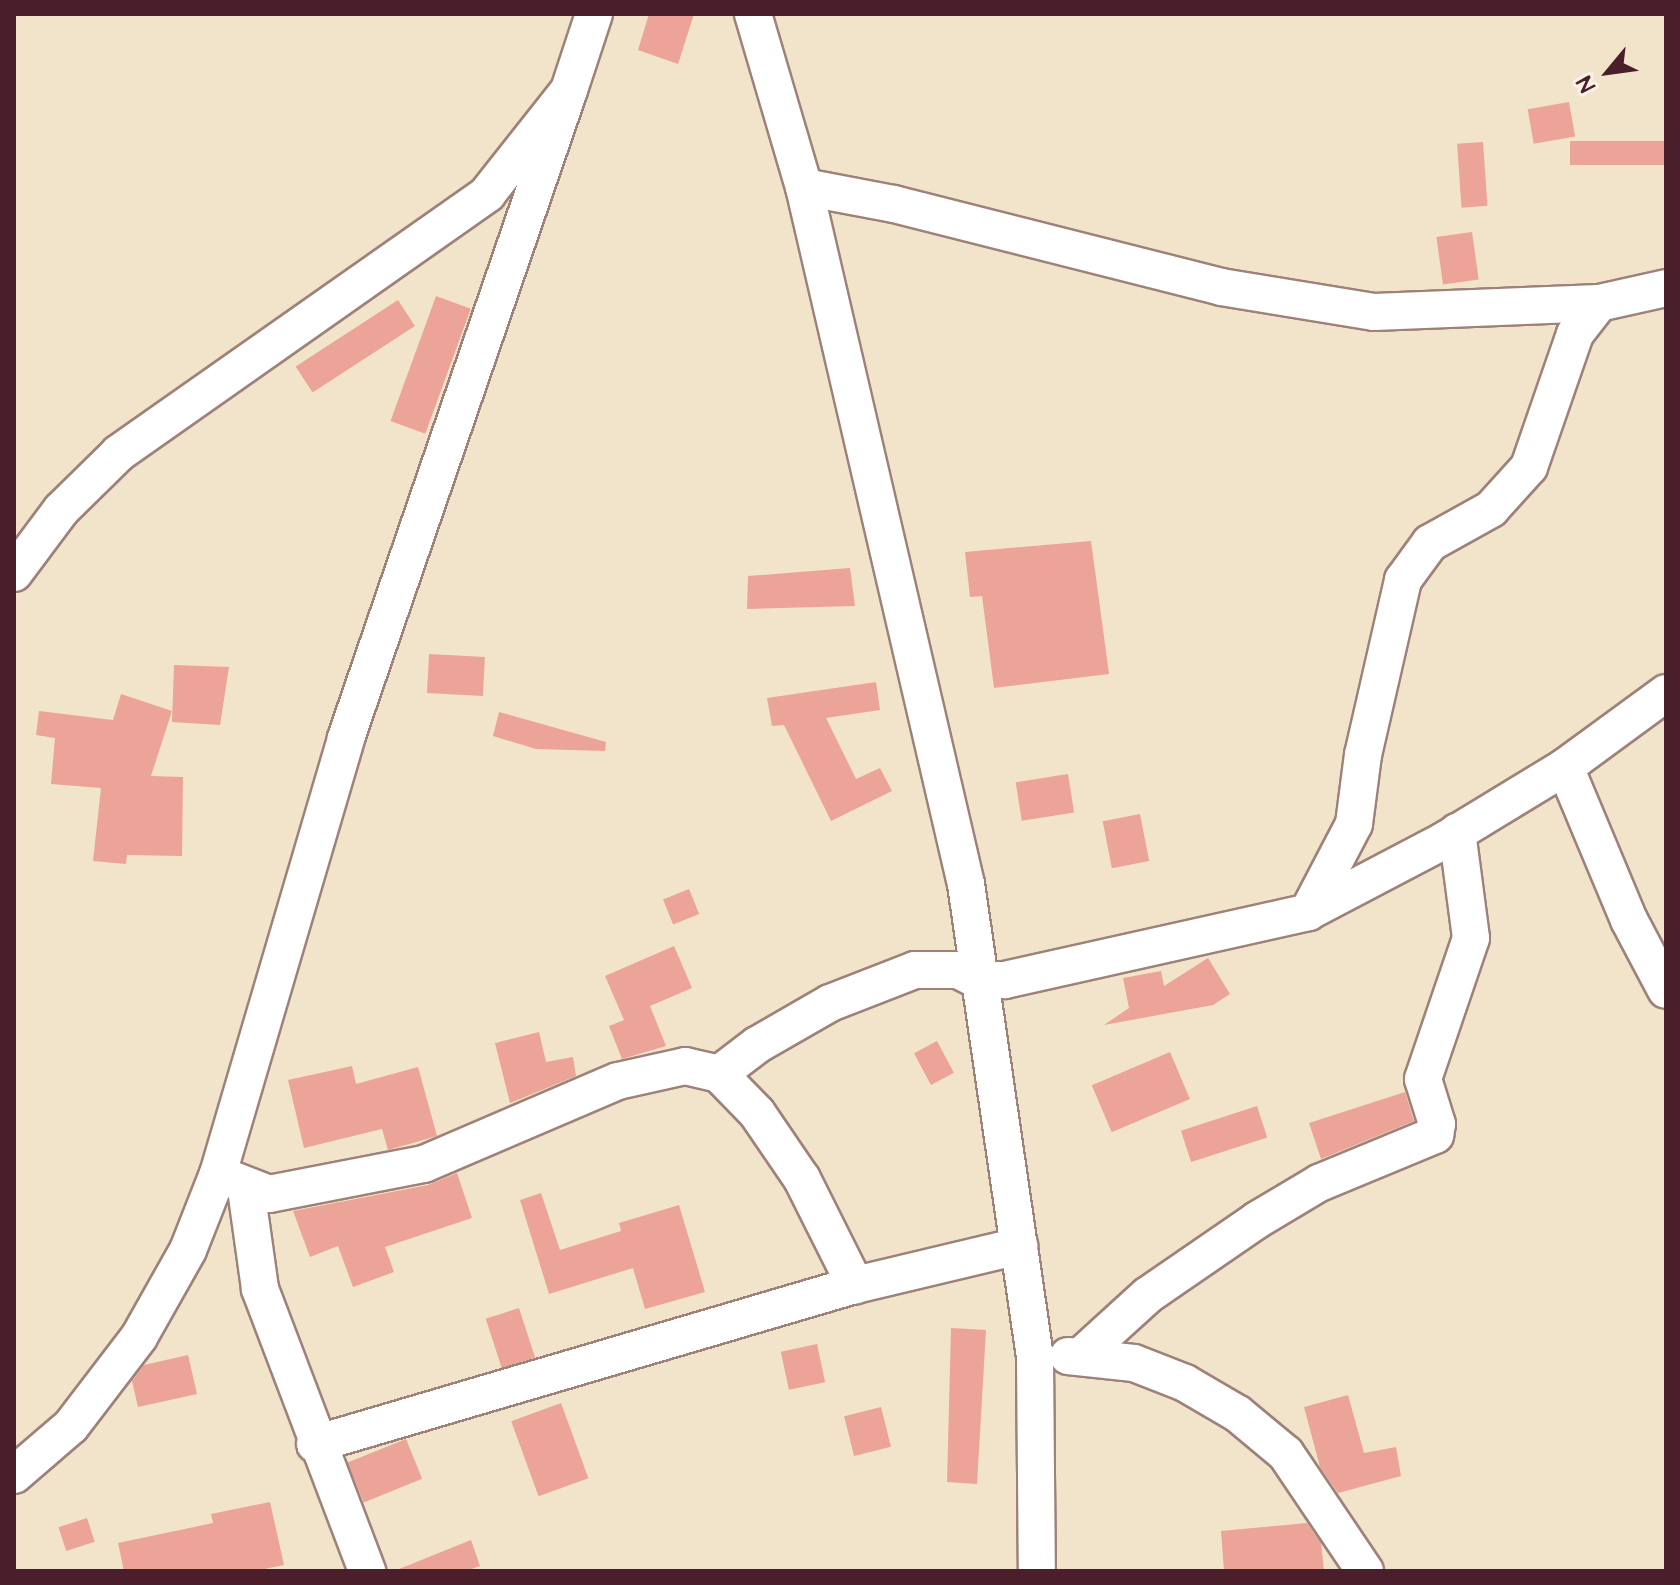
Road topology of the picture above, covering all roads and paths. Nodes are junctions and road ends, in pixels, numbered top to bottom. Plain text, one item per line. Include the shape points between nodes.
1 (753, 14) edge
2 (583, 17) edge
3 (569, 90) junction
4 (804, 187) junction
5 (1666, 288) edge
6 (1599, 303) junction
7 (14, 573) edge
8 (1666, 693) edge
9 (1565, 767) junction
10 (1457, 832) junction
11 (1308, 912) junction
12 (978, 980) junction
13 (1666, 990) edge
14 (719, 1074) junction
15 (232, 1182) junction
16 (1019, 1246) junction
17 (855, 1285) junction
18 (1082, 1355) junction
19 (1035, 1359) junction
20 (315, 1444) junction
21 (14, 1475) edge
22 (367, 1571) edge
23 (1037, 1571) edge
24 (1365, 1571) edge

1 - 4 street
2 - 3 street
3 - 7 street via 487,194 119,453 61,510
3 - 15 street via 346,738
4 - 6 street via 894,204 1221,287 1374,312
4 - 12 street via 953,820
5 - 6 street
6 - 11 street via 1575,334 1529,467 1491,509 1430,543 1403,580 1363,755 1354,824
8 - 9 street
9 - 10 street
9 - 13 street via 1629,920
10 - 11 street
10 - 18 street via 1471,938 1423,1079 1437,1124 1435,1135 1319,1183 1257,1220 1148,1295
11 - 12 street via 1031,976
12 - 14 street via 937,968 877,982 796,1021
12 - 16 street
14 - 15 street via 685,1066 650,1071 424,1164 292,1192
14 - 17 street via 757,1113 802,1179
15 - 20 street via 260,1289
15 - 21 street via 139,1337 71,1426
16 - 17 street
16 - 19 street
17 - 20 street
18 - 19 street
18 - 24 street via 1134,1363 1185,1383 1238,1414 1286,1454
19 - 23 street
20 - 22 street

